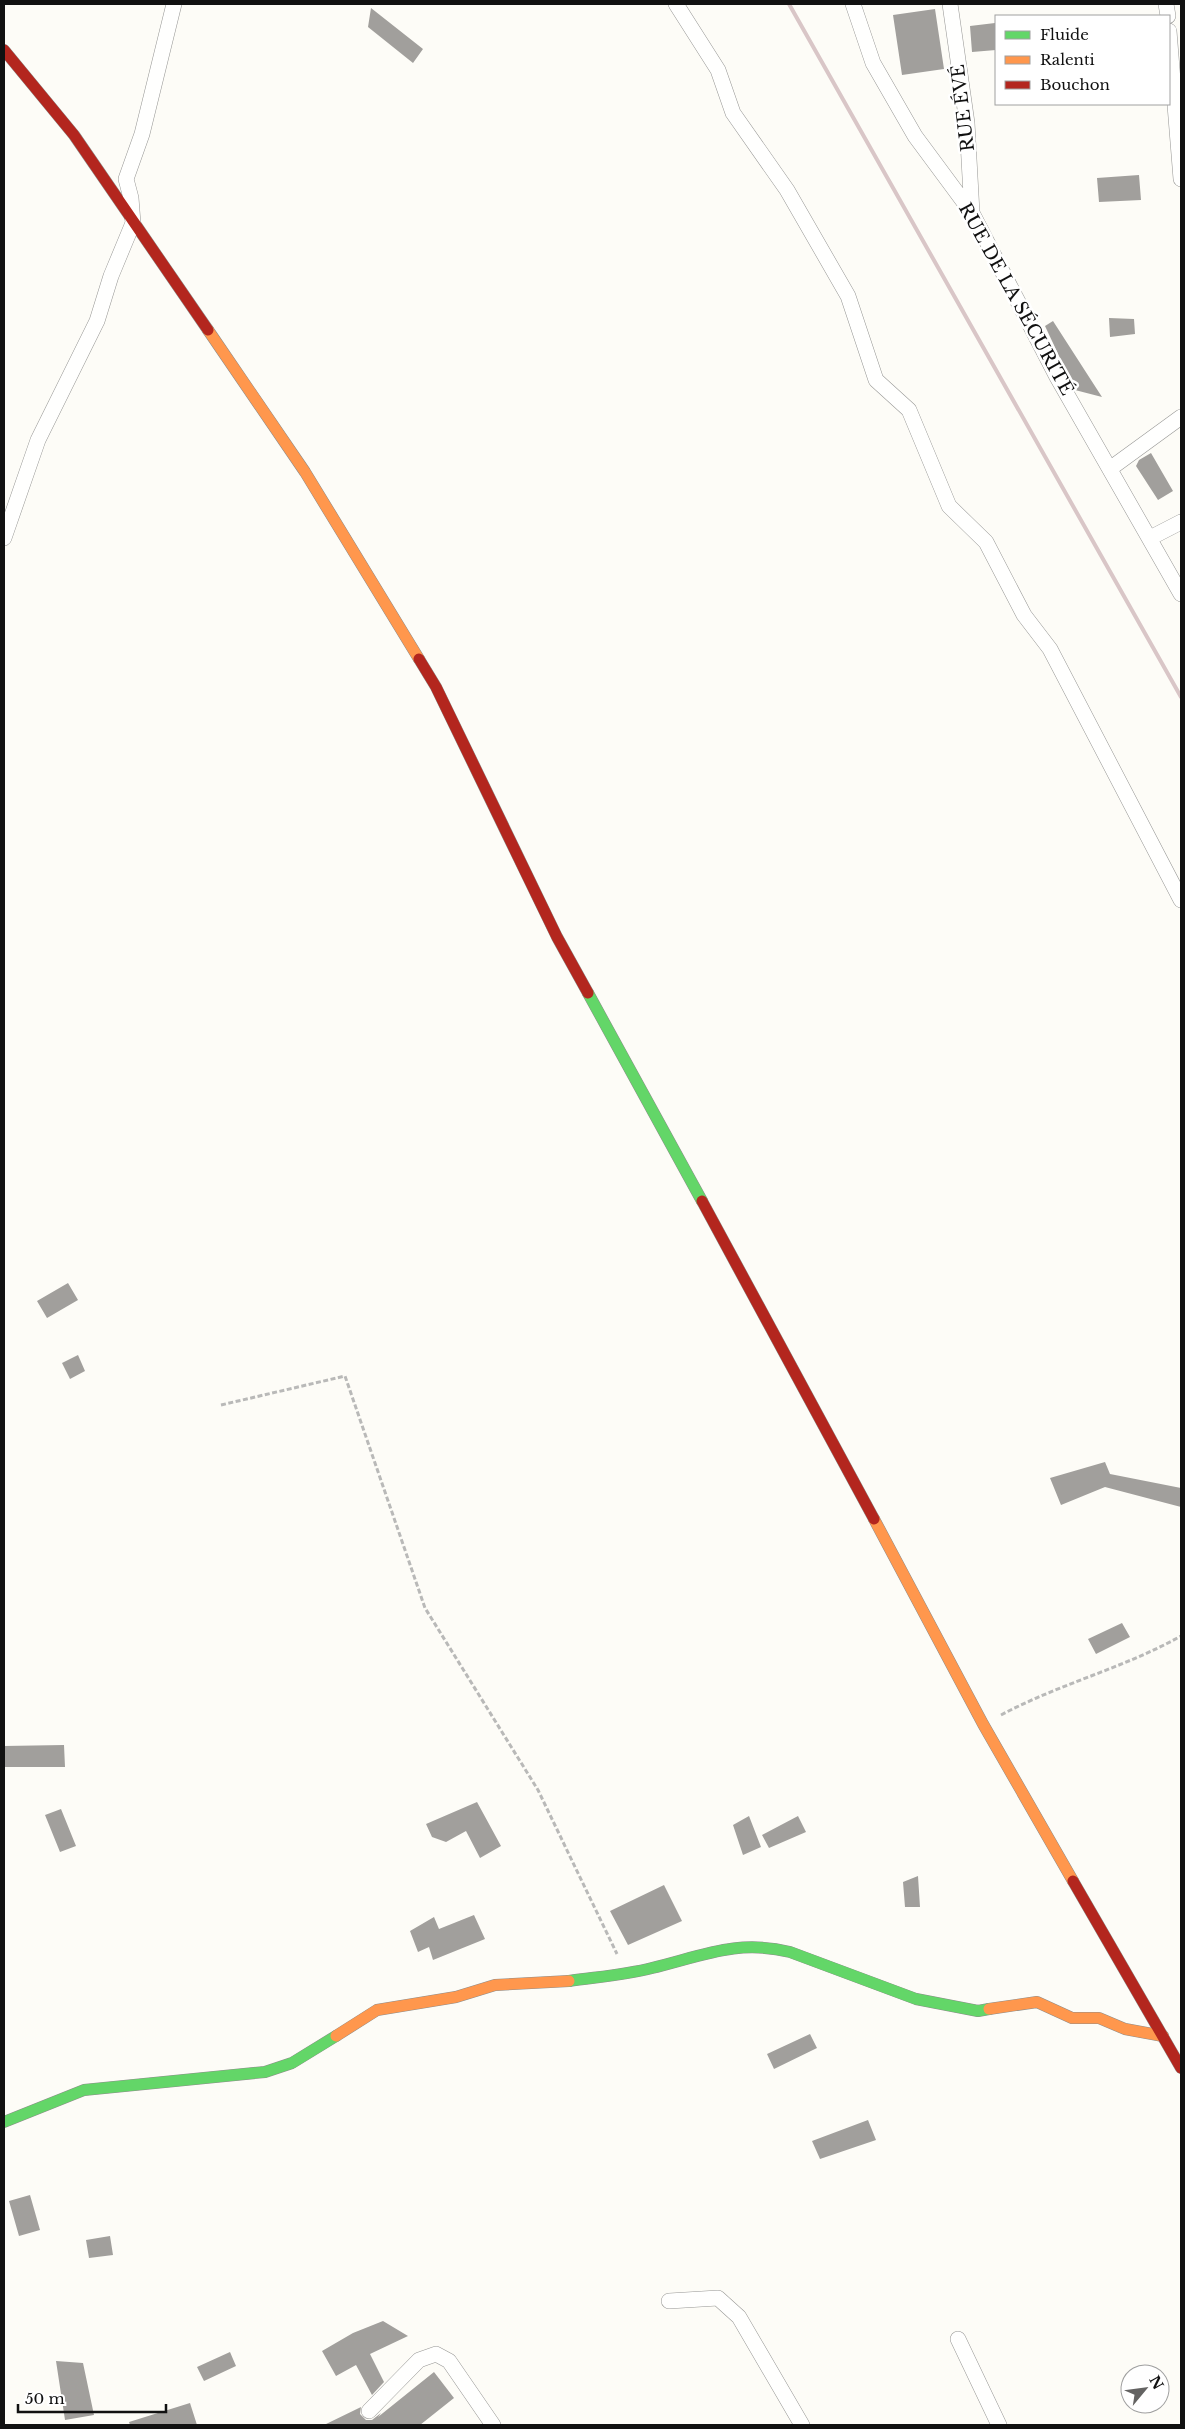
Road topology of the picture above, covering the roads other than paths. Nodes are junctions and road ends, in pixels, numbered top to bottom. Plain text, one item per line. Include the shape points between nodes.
1 (174, 4) edge
2 (676, 4) edge
3 (853, 4) edge
4 (950, 4) edge
5 (1170, 42) edge
6 (4, 50) edge
7 (1181, 179) edge
8 (972, 213) junction
9 (133, 223) junction
10 (1181, 417) edge
11 (1111, 468) junction
12 (1181, 522) edge
13 (4, 538) edge
14 (1150, 538) junction
15 (1181, 594) edge
16 (1181, 900) edge
17 (1163, 2036) junction
18 (1181, 2068) edge
19 (4, 2122) edge
20 (669, 2301) dead end
21 (958, 2339) dead end
22 (369, 2411) dead end
23 (494, 2425) edge
24 (802, 2425) edge
25 (999, 2425) edge

1 - 9 street via 142,134 126,179
2 - 16 street via 718,70 733,113 787,190 848,296 876,380 909,410 949,506 986,542 1024,615 1050,649
3 - 8 street, RUE DE LA SÉCURITÉ via 873,63 915,136
4 - 8 street, RUE ÉVÉ via 967,123
5 - 7 street
6 - 9 street via 74,135
8 - 11 street, RUE DE LA SÉCURITÉ via 1057,377
9 - 13 street via 97,321 38,440
9 - 17 street via 305,472 436,686 557,937 790,1361 983,1724
10 - 11 street
11 - 14 street, RUE DE LA SÉCURITÉ
12 - 14 street
14 - 15 street, RUE DE LA SÉCURITÉ
17 - 18 street
17 - 19 street via 1125,2029 1099,2018 1072,2018 1037,2002 978,2011 916,2000 814,1960 769,1947 749,1946 714,1951 650,1969 567,1981 495,1985 456,1998 377,2010 292,2063 265,2072 84,2090
20 - 24 street via 718,2298 739,2317
21 - 25 street
22 - 23 street via 419,2360 436,2354 448,2361

